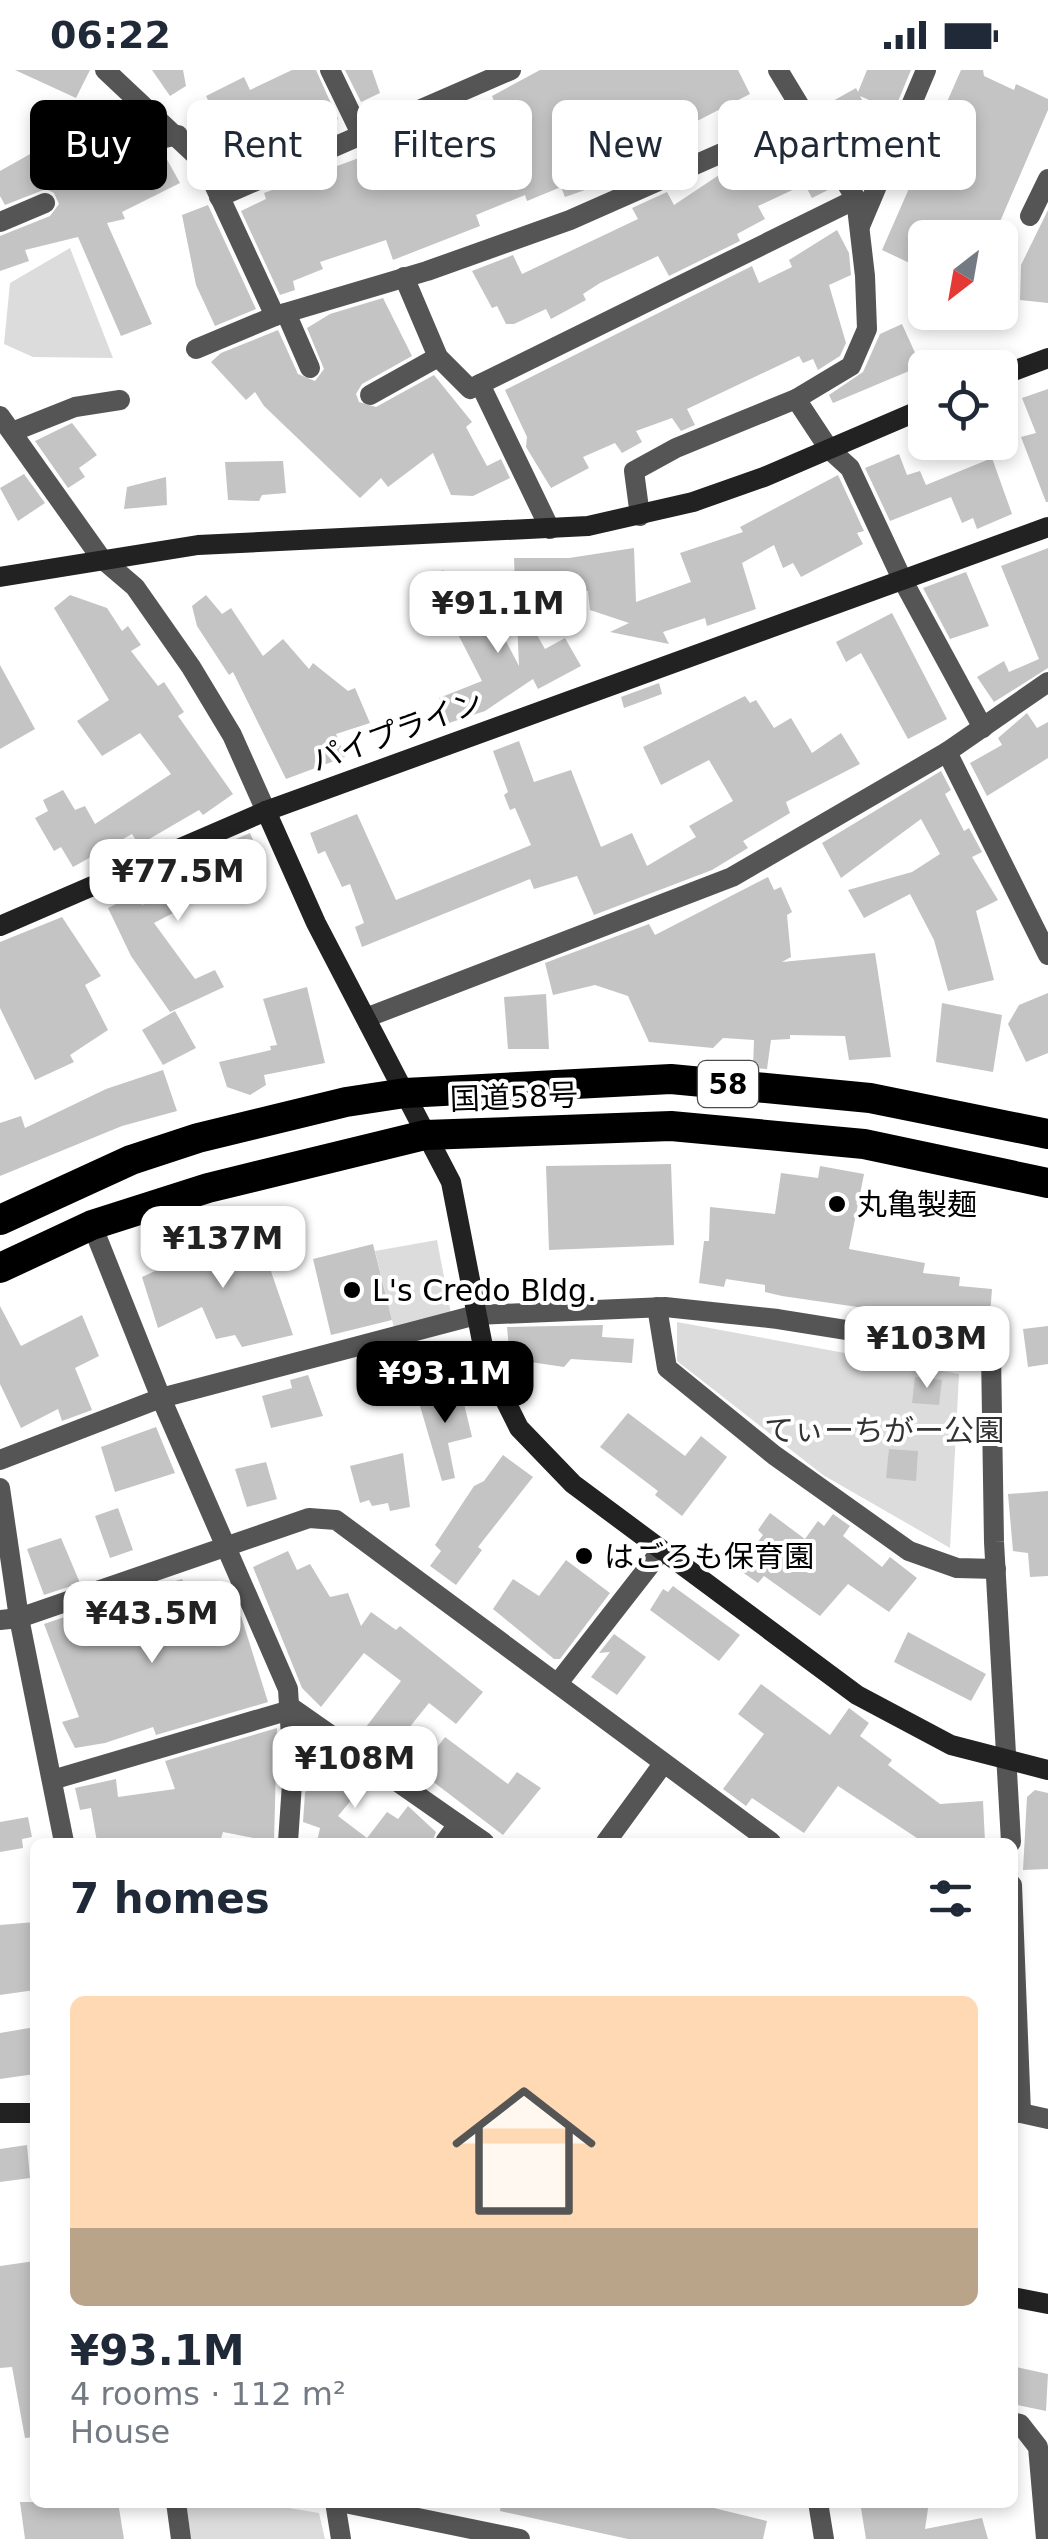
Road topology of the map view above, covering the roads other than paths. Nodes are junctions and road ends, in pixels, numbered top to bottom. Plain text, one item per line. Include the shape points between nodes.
1 (105, 70) edge
2 (330, 70) edge
3 (511, 70) edge
4 (778, 70) edge
5 (926, 70) edge
6 (441, 100) edge
7 (798, 100) edge
8 (357, 126) edge
9 (178, 136) junction
10 (357, 136) edge
11 (167, 138) edge
12 (718, 155) edge
13 (1048, 179) edge
14 (851, 190) edge
15 (219, 196) junction
16 (856, 199) junction
17 (45, 202) dead end
18 (1030, 216) dead end
19 (0, 222) edge
20 (860, 228) junction
21 (404, 277) junction
22 (281, 315) junction
23 (196, 349) dead end
24 (438, 356) junction
25 (1048, 358) edge
26 (310, 368) dead end
27 (1018, 369) edge
28 (480, 384) junction
29 (370, 395) dead end
30 (796, 399) junction
31 (120, 400) dead end
32 (908, 415) edge
33 (6, 424) edge
34 (829, 449) junction
35 (640, 516) junction
36 (1048, 527) edge
37 (550, 529) junction
38 (101, 558) junction
39 (0, 577) edge
40 (902, 579) junction
41 (1048, 682) edge
42 (983, 728) junction
43 (948, 752) junction
44 (266, 810) junction
45 (0, 926) edge
46 (1048, 955) edge
47 (368, 1017) junction
48 (405, 1094) junction
49 (1048, 1134) edge
50 (425, 1135) junction
51 (1048, 1183) edge
52 (0, 1220) edge
53 (92, 1225) junction
54 (0, 1268) edge
55 (657, 1307) junction
56 (476, 1315) junction
57 (161, 1398) junction
58 (0, 1460) edge
59 (0, 1488) edge
60 (224, 1543) junction
61 (661, 1551) junction
62 (996, 1569) junction
63 (10, 1619) edge
64 (558, 1683) junction
65 (290, 1708) junction
66 (1008, 1762) junction
67 (663, 1764) junction
68 (1048, 1770) edge
69 (52, 1780) junction
70 (458, 1824) junction
71 (63, 1838) edge
72 (288, 1838) edge
73 (448, 1838) edge
74 (478, 1838) edge
75 (609, 1838) edge
76 (765, 1838) edge
77 (1011, 1838) edge
78 (0, 2112) edge
79 (1018, 2112) edge
80 (30, 2113) edge
81 (1048, 2119) edge
82 (1018, 2298) edge
83 (1048, 2304) edge
84 (1018, 2424) edge
85 (177, 2508) edge
86 (337, 2508) edge
87 (367, 2508) edge
88 (819, 2508) edge
89 (181, 2539) edge
90 (340, 2539) edge
91 (520, 2539) edge
92 (824, 2539) edge
93 (1046, 2539) edge

1 - 9 street
2 - 8 street
3 - 6 street
4 - 7 street
5 - 20 street
9 - 11 street
9 - 15 street via 204,164
10 - 15 street
12 - 21 street via 570,220
13 - 18 street
14 - 16 street
15 - 22 street
16 - 20 street
16 - 28 street
17 - 19 street
20 - 30 street via 867,329 851,366
21 - 22 street
21 - 24 street
22 - 23 street
22 - 26 street
24 - 28 street via 470,389
24 - 29 street
25 - 27 street
28 - 37 street
30 - 34 street
30 - 35 street via 634,471
31 - 33 street
32 - 34 street
33 - 38 street
34 - 35 street
34 - 40 street via 850,468
35 - 37 street
36 - 40 street, パイプライン
37 - 38 street via 198,545
38 - 39 street
38 - 44 street via 136,586 191,668
40 - 42 street
40 - 44 street, パイプライン
41 - 42 street
42 - 43 street
43 - 46 street
43 - 47 street via 732,877
44 - 45 street, パイプライン
44 - 47 street via 316,923
47 - 48 street
48 - 49 highway, 国道58号 / 58 via 671,1079 870,1098
48 - 50 street
48 - 52 highway, 国道58号 / 58 via 198,1138 131,1160
50 - 51 highway, 国道58号 / 58 via 672,1126 864,1144
50 - 53 highway, 国道58号 / 58 via 208,1188
50 - 56 street via 457,1196
53 - 54 highway, 国道58号 / 58
53 - 57 street
55 - 56 street
55 - 62 street via 667,1368 774,1455 909,1551 957,1568
55 - 62 street via 991,1353
56 - 57 street
56 - 61 street via 486,1362 519,1428 559,1472
57 - 58 street
57 - 60 street
59 - 63 street
60 - 63 street
60 - 64 street via 308,1518 336,1520
60 - 65 street via 288,1689
61 - 64 street
61 - 66 street via 858,1695 951,1745
62 - 66 street
63 - 69 street
64 - 67 street
65 - 69 street
65 - 70 street
65 - 72 street
66 - 68 street
66 - 77 street
67 - 75 street
67 - 76 street
69 - 71 street
70 - 73 street
70 - 74 street
78 - 80 street
79 - 81 street
82 - 83 street
84 - 93 street via 1038,2447
85 - 89 street
86 - 90 street
87 - 91 street
88 - 92 street

